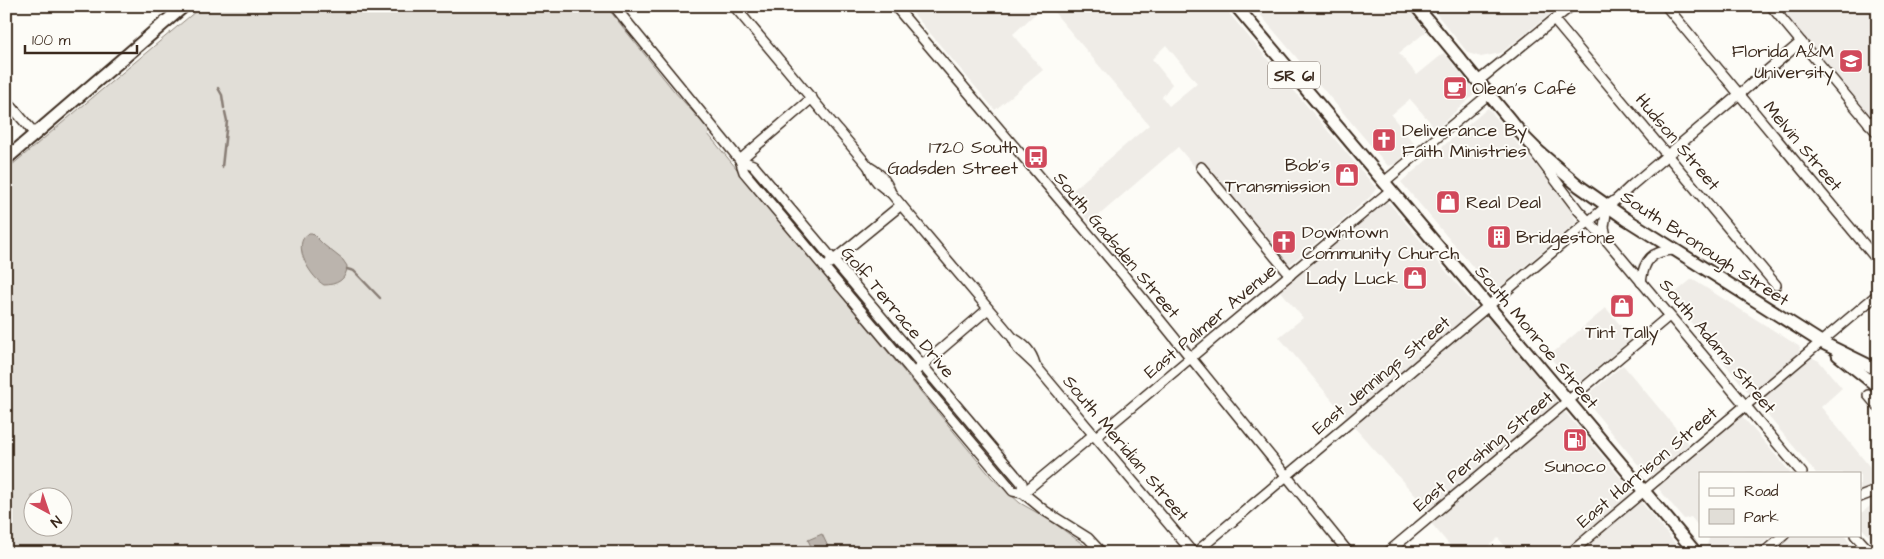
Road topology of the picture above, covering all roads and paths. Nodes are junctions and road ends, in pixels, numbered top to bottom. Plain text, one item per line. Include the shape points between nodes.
1 (614, 6) edge
2 (734, 6) edge
3 (895, 6) edge
4 (1236, 6) edge
5 (1416, 6) edge
6 (1571, 6) edge
7 (1666, 6) edge
8 (1771, 6) edge
9 (179, 8) edge
10 (1554, 20) junction
11 (1801, 42) junction
12 (1477, 82) junction
13 (1739, 94) junction
14 (1488, 95) junction
15 (812, 98) junction
16 (6, 100) edge
17 (1878, 117) edge
18 (1869, 124) junction
19 (35, 134) junction
20 (1878, 134) edge
21 (1525, 138) junction
22 (1667, 155) junction
23 (6, 159) edge
24 (740, 160) junction
25 (1201, 167) dead end
26 (1387, 186) junction
27 (901, 205) junction
28 (1607, 206) junction
29 (1588, 222) junction
30 (1607, 241) junction
31 (1674, 250) junction
32 (834, 260) junction
33 (1878, 260) edge
34 (825, 267) junction
35 (1290, 275) junction
36 (1641, 282) junction
37 (1776, 285) dead end
38 (1878, 294) edge
39 (1488, 306) junction
40 (988, 309) junction
41 (1669, 316) junction
42 (1821, 342) junction
43 (1190, 359) junction
44 (922, 365) junction
45 (1878, 370) edge
46 (913, 372) junction
47 (1878, 387) edge
48 (1868, 395) dead end
49 (1568, 402) junction
50 (1745, 405) junction
51 (1878, 407) edge
52 (1094, 436) junction
53 (1801, 472) edge
54 (1285, 476) junction
55 (1878, 490) edge
56 (1644, 491) junction
57 (1023, 493) junction
58 (1862, 496) edge
59 (1783, 536) edge
60 (1856, 536) edge
61 (1102, 553) edge
62 (1194, 553) edge
63 (1349, 553) edge
64 (1387, 553) edge
65 (1570, 553) edge
66 (1696, 553) edge
67 (1763, 553) edge
68 (1871, 553) edge

1 - 24 street, Golf Terrace Drive
2 - 15 street, South Meridian Street
3 - 43 street, South Gadsden Street via 1126,278
4 - 26 main road, South Monroe Street / SR 61
5 - 12 main road, South Adams Street
6 - 10 street
7 - 13 street, Melvin Street
8 - 11 street
9 - 19 main road
10 - 12 street
10 - 22 street, Hudson Street
11 - 13 street, East Jennings Street
11 - 18 street
12 - 14 main road, South Adams Street
13 - 22 street, East Jennings Street
13 - 33 street, Melvin Street
14 - 21 main road, South Adams Street
14 - 26 street, East Palmer Avenue
15 - 24 street
15 - 27 street, South Meridian Street via 869,167 886,181
16 - 19 street
17 - 18 street
18 - 20 street
19 - 23 main road
21 - 28 main road, South Bronough Street via 1561,172
21 - 29 street, South Adams Street
22 - 28 street, East Jennings Street
22 - 37 street, Hudson Street
24 - 32 street, Golf Terrace Drive via 752,165
24 - 34 street, Golf Terrace Drive via 744,172
25 - 35 street
26 - 35 street, East Palmer Avenue
26 - 39 main road, South Monroe Street / SR 61
27 - 32 street
27 - 40 street, South Meridian Street
28 - 29 street, East Jennings Street
28 - 30 street via 1604,227
28 - 31 main road, South Bronough Street
29 - 30 street, South Adams Street
29 - 39 street, East Jennings Street
30 - 36 street, South Adams Street
31 - 36 street via 1661,251 1649,258 1643,268
31 - 42 main road, South Bronough Street
32 - 34 street
32 - 44 street, Golf Terrace Drive
34 - 46 street, Golf Terrace Drive
35 - 43 street, East Palmer Avenue
36 - 41 street, South Adams Street
38 - 42 street, East Harrison Street
39 - 49 main road, South Monroe Street / SR 61
39 - 54 street, East Jennings Street
40 - 44 street
40 - 52 street, South Meridian Street via 1012,338 1023,344 1035,365
41 - 49 street, East Pershing Street
41 - 50 street, South Adams Street
42 - 45 main road, South Bronough Street
42 - 47 main road
42 - 50 street, East Harrison Street
43 - 52 street, East Palmer Avenue
43 - 54 street, South Gadsden Street
44 - 46 street
44 - 57 street, Golf Terrace Drive via 1022,483
46 - 57 street, Golf Terrace Drive via 1013,491
48 - 51 street
49 - 56 main road, South Monroe Street / SR 61
49 - 64 street, East Pershing Street
50 - 53 street, South Adams Street
50 - 56 street, East Harrison Street
52 - 57 street, East Palmer Avenue
52 - 62 street, South Meridian Street
54 - 62 street, East Jennings Street
54 - 63 street, South Gadsden Street
55 - 58 street
56 - 65 street, East Harrison Street
56 - 66 main road, South Monroe Street / SR 61
57 - 61 street, Golf Terrace Drive via 1088,538
59 - 67 street
60 - 68 street

